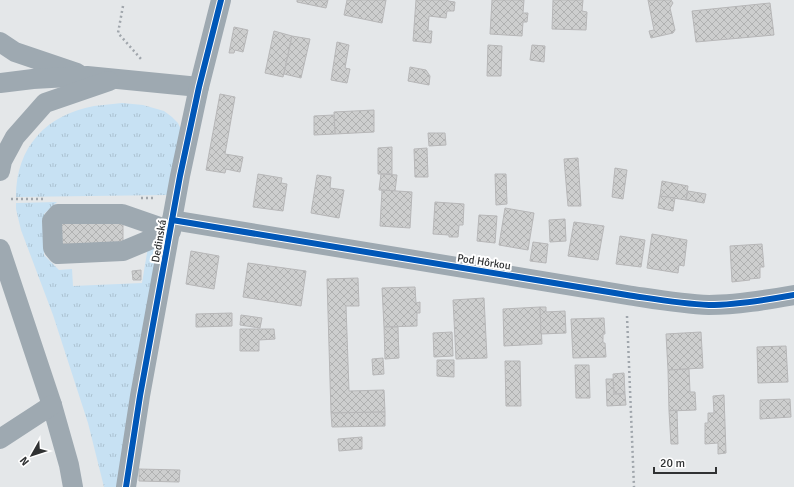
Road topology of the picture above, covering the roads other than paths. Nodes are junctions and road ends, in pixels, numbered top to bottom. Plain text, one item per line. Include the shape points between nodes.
1 (221, 0) edge
2 (0, 42) edge
3 (87, 76) junction
4 (116, 79) junction
5 (0, 83) edge
6 (199, 87) junction
7 (0, 171) edge
8 (172, 226) junction
9 (0, 249) edge
10 (794, 295) edge
11 (52, 405) junction
12 (0, 438) edge
13 (74, 487) edge
14 (126, 487) edge

1 - 6 street, Dedinská
2 - 3 street via 15,52
3 - 4 street
3 - 5 street
4 - 6 street
4 - 7 street via 45,103 15,137 2,161
6 - 8 street, Dedinská
8 - 8 street, Pod Hôrkou via 122,214 58,214 52,221 53,248 58,254 123,251
8 - 10 street, Pod Hôrkou via 684,303 730,304
8 - 14 street, Dedinská via 140,396
9 - 11 street
11 - 12 street
11 - 13 street

